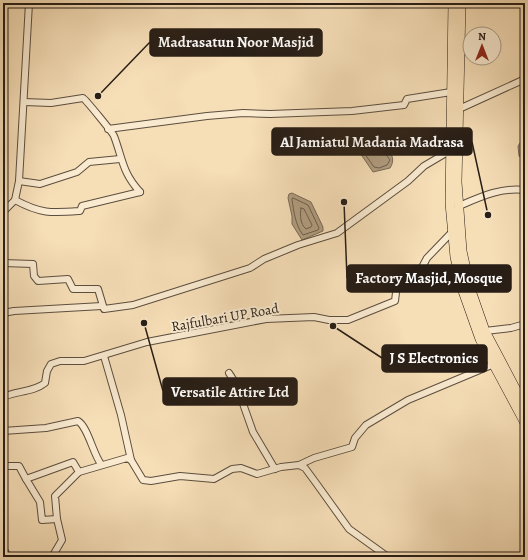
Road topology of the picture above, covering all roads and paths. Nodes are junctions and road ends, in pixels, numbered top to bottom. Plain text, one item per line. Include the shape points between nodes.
1 (29, 3) edge
2 (453, 3) edge
3 (461, 3) edge
4 (525, 79) edge
5 (451, 92) junction
6 (24, 102) junction
7 (459, 109) junction
8 (108, 129) junction
9 (451, 150) junction
10 (120, 158) junction
11 (19, 181) junction
12 (525, 190) edge
13 (15, 200) junction
14 (459, 206) junction
15 (3, 212) edge
16 (453, 231) junction
17 (3, 263) edge
18 (102, 306) junction
19 (3, 313) edge
20 (525, 324) edge
21 (485, 331) junction
22 (104, 356) junction
23 (494, 364) junction
24 (229, 373) dead end
25 (3, 397) edge
26 (525, 407) edge
27 (525, 423) edge
28 (3, 431) edge
29 (131, 460) junction
30 (101, 464) junction
31 (299, 465) junction
32 (3, 466) edge
33 (274, 469) junction
34 (79, 472) junction
35 (26, 479) junction
36 (57, 519) junction
37 (3, 548) edge
38 (8, 557) edge
39 (52, 557) edge
40 (388, 557) edge

1 - 6 street
2 - 5 highway
3 - 7 highway
4 - 7 street
5 - 8 street via 407,99 404,105 352,111 244,113
5 - 9 highway
6 - 8 street via 51,103 83,98
6 - 11 street
7 - 14 highway
8 - 10 street via 114,134
9 - 16 highway via 450,203
9 - 18 street via 424,166 408,181 336,232 264,259 250,268 200,285 133,305 106,310
10 - 11 street via 89,162 77,172 40,184
10 - 13 street via 129,179 140,192 82,206 80,211 36,210
11 - 13 street
12 - 14 street via 491,193
13 - 15 street
14 - 21 highway via 462,251 470,288
16 - 22 street, Rajfulbari UP Road via 427,258 419,273 398,284 395,301 348,320 314,317 266,319 147,342
16 - 23 highway via 455,257 463,291 480,339
17 - 18 street via 34,264 34,276 38,281 68,279 73,289 98,289
18 - 19 street
20 - 21 street
21 - 26 highway
22 - 25 street, Rajfulbari UP Road via 51,364 45,382 40,387
22 - 29 street
23 - 27 highway
23 - 31 street via 408,400 366,425 355,438 352,447
24 - 33 street via 236,384 253,432
28 - 30 street via 46,428 78,421
29 - 30 street via 127,458
29 - 33 street via 143,480 151,481 180,476 214,479 232,469 241,468 257,474
30 - 34 street
31 - 33 street
31 - 40 street via 312,478 349,529
32 - 35 street via 19,466
34 - 35 street via 74,462
34 - 36 street via 55,496
35 - 36 street via 40,502 42,520
36 - 39 street via 62,540
37 - 38 street

